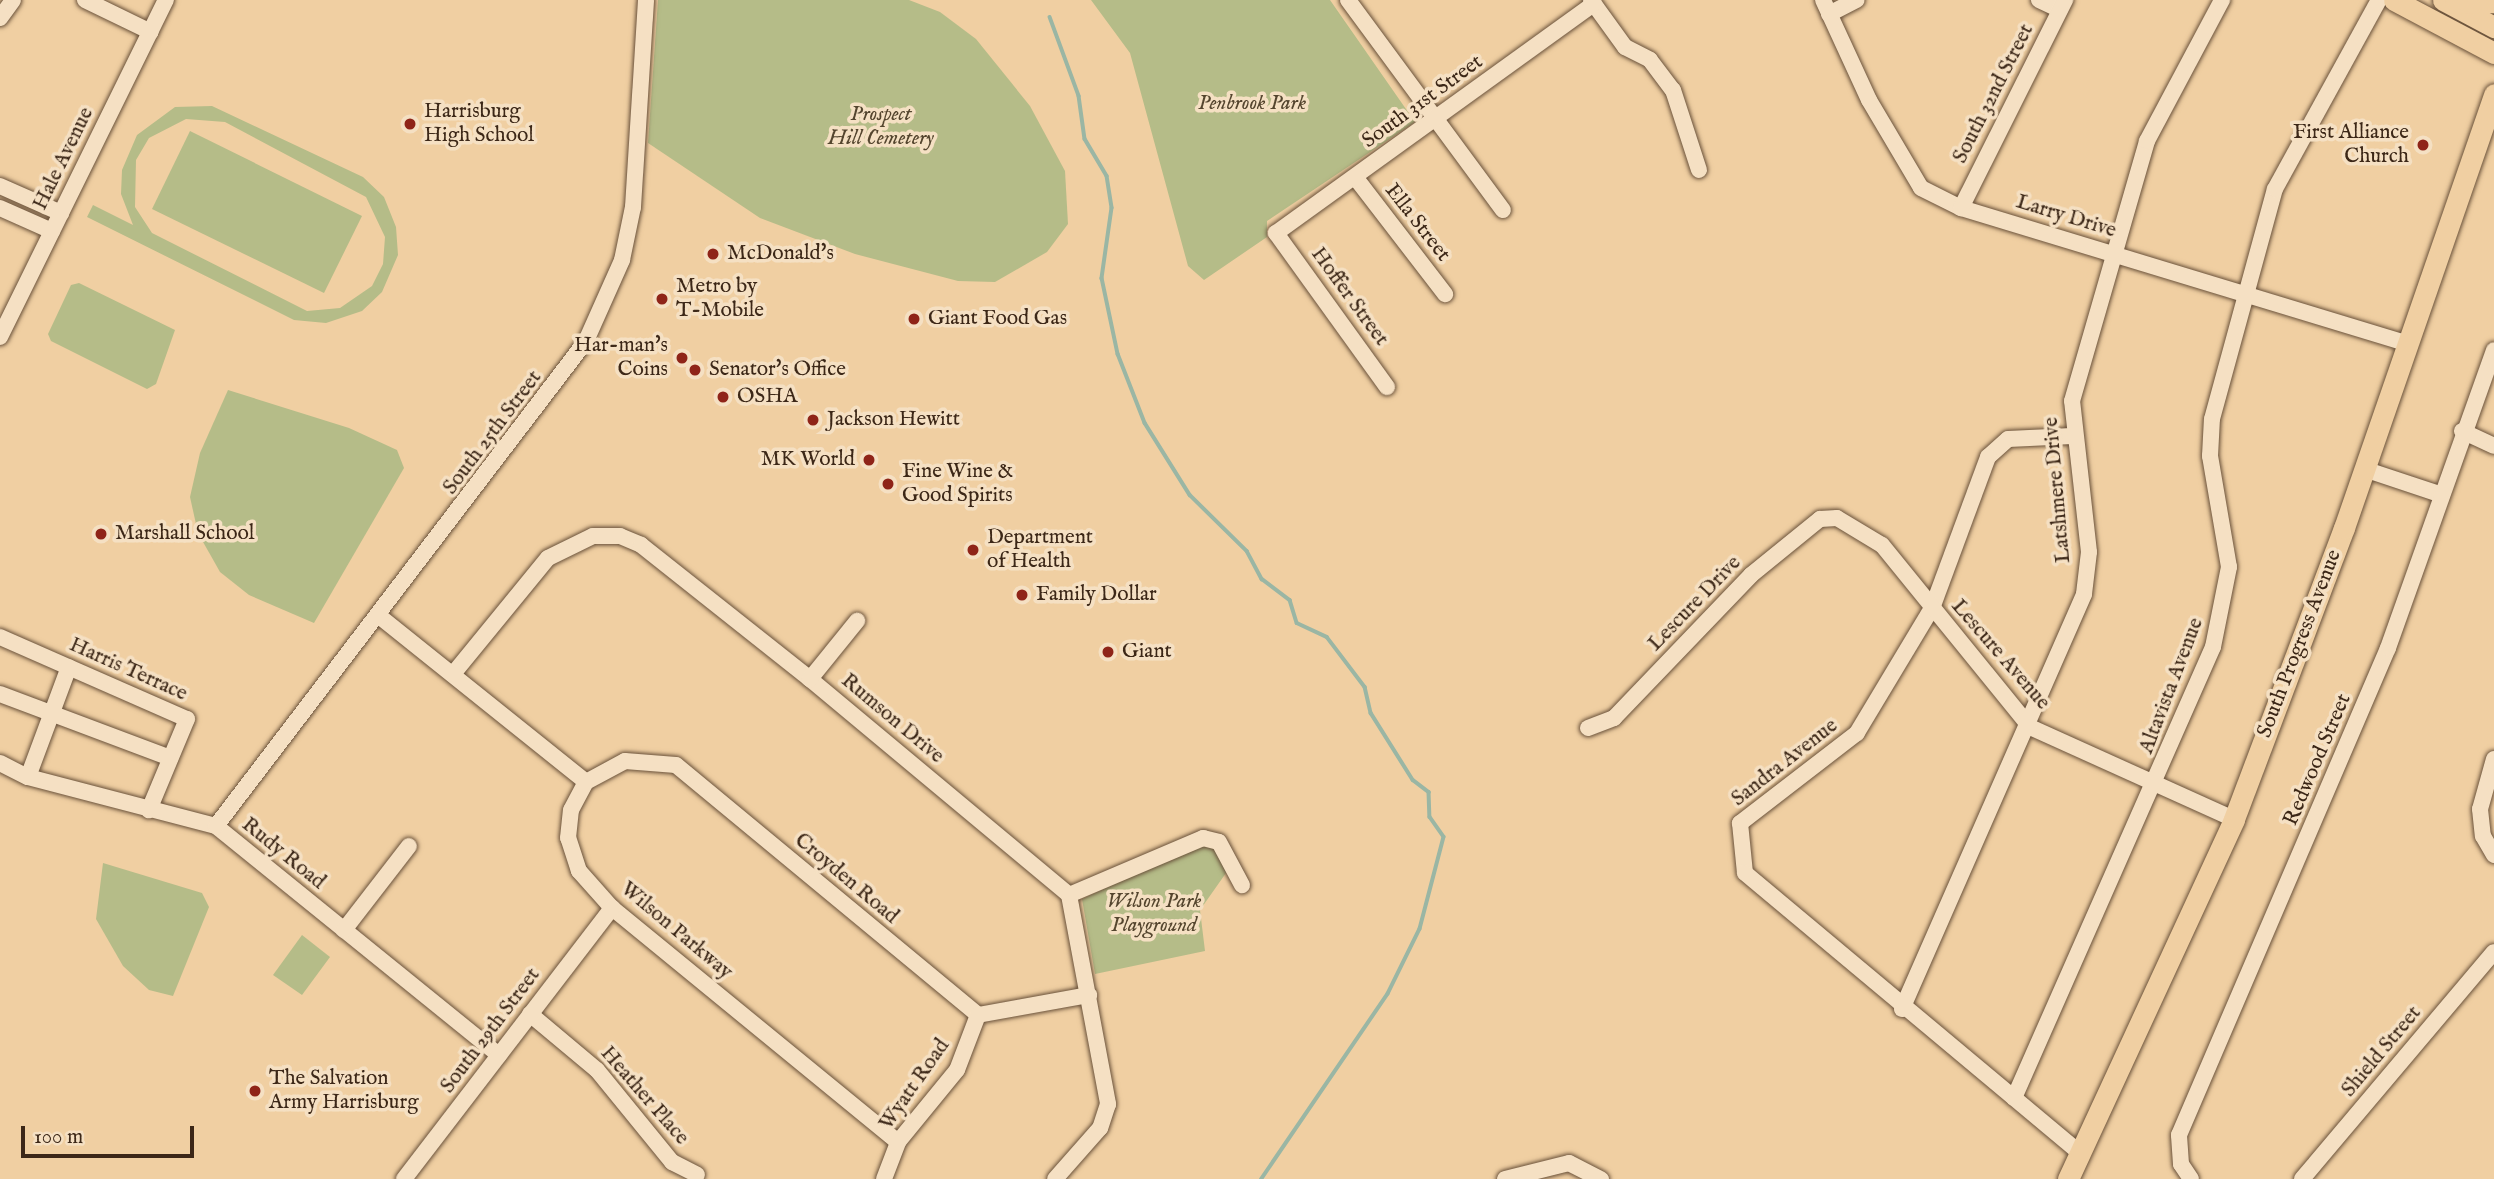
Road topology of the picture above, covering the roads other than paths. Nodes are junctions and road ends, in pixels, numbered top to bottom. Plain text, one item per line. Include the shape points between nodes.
1 (13, 0) edge
2 (85, 0) edge
3 (166, 0) edge
4 (646, 0) edge
5 (1348, 0) edge
6 (1857, 0) edge
7 (2039, 0) edge
8 (2222, 0) edge
9 (2379, 0) edge
10 (2394, 0) edge
11 (2443, 0) edge
12 (1592, 2) edge
13 (2494, 2) edge
14 (2062, 5) edge
15 (1826, 7) edge
16 (0, 18) edge
17 (2494, 27) edge
18 (151, 32) junction
19 (2494, 53) edge
20 (2494, 94) edge
21 (2490, 111) edge
22 (1436, 119) junction
23 (1699, 170) dead end
24 (1355, 177) junction
25 (0, 186) edge
26 (0, 208) edge
27 (1961, 208) junction
28 (1503, 210) dead end
29 (61, 213) junction
30 (52, 231) junction
31 (1276, 233) joint
32 (2114, 254) junction
33 (1445, 294) dead end
34 (2247, 294) junction
35 (0, 337) edge
36 (2404, 343) junction
37 (2494, 350) edge
38 (1387, 387) dead end
39 (2462, 431) junction
40 (2072, 436) junction
41 (2494, 446) edge
42 (2364, 469) junction
43 (2442, 495) junction
44 (1837, 518) joint
45 (1931, 608) junction
46 (379, 616) junction
47 (858, 621) dead end
48 (0, 637) edge
49 (69, 667) junction
50 (453, 674) junction
51 (810, 679) junction
52 (0, 694) edge
53 (50, 717) junction
54 (2030, 727) junction
55 (1588, 728) dead end
56 (170, 758) junction
57 (2494, 759) edge
58 (0, 763) edge
59 (28, 777) junction
60 (586, 782) junction
61 (2157, 782) junction
62 (149, 810) junction
63 (2234, 819) junction
64 (216, 826) junction
65 (410, 846) dead end
66 (2494, 855) edge
67 (1242, 885) dead end
68 (1069, 895) junction
69 (612, 908) junction
70 (344, 930) junction
71 (2494, 952) edge
72 (1089, 995) junction
73 (1902, 1009) junction
74 (530, 1014) junction
75 (978, 1015) junction
76 (499, 1055) junction
77 (2014, 1098) junction
78 (898, 1142) junction
79 (2079, 1152) junction
80 (697, 1175) dead end
81 (404, 1179) edge
82 (884, 1179) edge
83 (1055, 1179) edge
84 (1505, 1179) edge
85 (1601, 1179) edge
86 (2068, 1179) edge
87 (2191, 1179) edge
88 (2302, 1179) edge

1 - 16 street
2 - 18 street
3 - 18 street, Hale Avenue
4 - 46 street, South 25th Street via 639,148 622,260 586,341 548,397
5 - 22 street
6 - 15 street
7 - 14 street
8 - 32 street, Latshmere Drive via 2147,141
9 - 34 street, Altavista Avenue via 2275,189
10 - 19 main road
11 - 13 main road
11 - 17 main road
12 - 22 street, South 31st Street
12 - 23 street via 1625,47 1650,61 1674,90
14 - 27 street, South 32nd Street
15 - 27 street, Larry Drive via 1869,100 1921,188
18 - 29 street, Hale Avenue
20 - 21 main road, South Progress Avenue
21 - 36 main road, South Progress Avenue
22 - 24 street, South 31st Street
22 - 28 street
24 - 31 street, South 31st Street
24 - 33 street, Ella Street
25 - 29 street
26 - 30 street
27 - 32 street, Larry Drive
29 - 30 street, Hale Avenue
30 - 35 street, Hale Avenue
31 - 38 street, Hoffer Street
32 - 34 street, Larry Drive
32 - 40 street, Latshmere Drive via 2072,401
34 - 36 street, Larry Drive
34 - 61 street, Altavista Avenue via 2212,419 2210,456 2229,567 2223,610
36 - 42 main road, South Progress Avenue
37 - 39 street, Redwood Street
39 - 41 street
39 - 43 street, Redwood Street
40 - 45 street, Sandra Avenue via 2008,439 1988,457
40 - 54 street, Latshmere Drive via 2089,552 2084,594
42 - 43 street
42 - 63 main road, South Progress Avenue
43 - 87 street, Redwood Street via 2388,648 2179,1135 2181,1164
44 - 45 street, Lescure Avenue via 1882,545
44 - 55 street, Lescure Drive via 1820,519 1751,575 1614,718
45 - 54 street, Lescure Avenue
45 - 73 street, Sandra Avenue via 1857,733 1740,823 1745,873
46 - 50 street
46 - 64 street, South 25th Street
47 - 51 street
48 - 49 street, Harris Terrace
49 - 53 street
49 - 56 street, Harris Terrace via 187,719
50 - 51 street, Rumson Drive via 548,558 603,536 641,545
50 - 60 street
51 - 68 street, Rumson Drive
52 - 53 street
53 - 56 street
53 - 59 street
54 - 61 street, Lescure Avenue
54 - 73 street, Latshmere Drive
56 - 62 street, Harris Terrace
57 - 66 street via 2480,809 2483,836
58 - 59 street, Rudy Road
59 - 62 street, Rudy Road
60 - 69 street, Wilson Parkway via 571,810 568,838 579,870
60 - 75 street, Croyden Road via 625,761 676,765
61 - 63 street, Lescure Avenue
61 - 77 street, Altavista Avenue
62 - 64 street, Rudy Road
63 - 79 main road, South Progress Avenue
64 - 70 street, Rudy Road
65 - 70 street
67 - 68 street via 1219,842 1203,838
68 - 72 street
69 - 74 street, South 29th Street
69 - 78 street, Wilson Parkway
70 - 76 street, Rudy Road
71 - 88 street, Shield Street
72 - 75 street
72 - 83 street via 1108,1104 1100,1128
73 - 77 street, Sandra Avenue
74 - 76 street, South 29th Street
74 - 80 street, Heather Place via 597,1070 672,1162
75 - 78 street, Wyatt Road via 957,1070
76 - 81 street, South 29th Street
77 - 79 street, Sandra Avenue
78 - 82 street, Wyatt Road
79 - 86 main road, South Progress Avenue
84 - 85 street via 1569,1163

